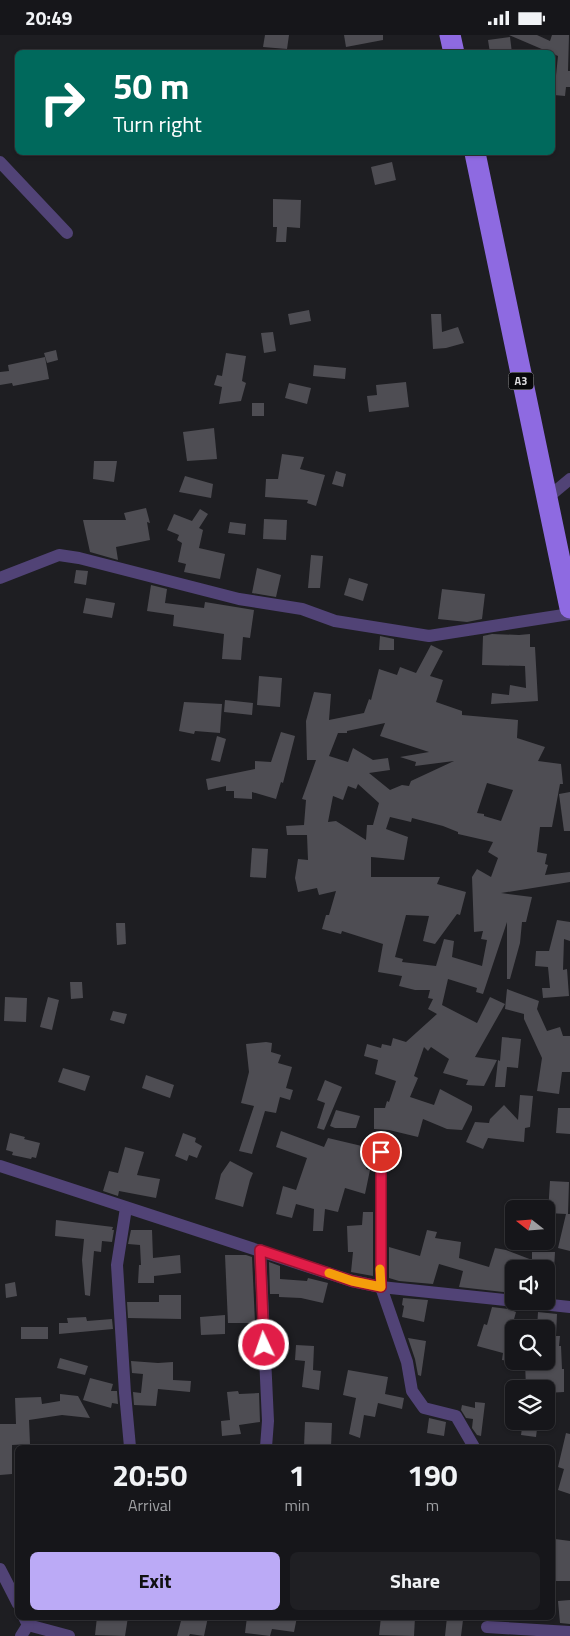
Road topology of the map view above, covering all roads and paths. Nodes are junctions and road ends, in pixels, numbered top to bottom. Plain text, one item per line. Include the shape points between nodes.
1 (450, 35) edge
2 (453, 50) edge
3 (474, 155) edge
4 (0, 162) edge
5 (67, 233) dead end
6 (570, 479) edge
7 (546, 499) junction
8 (0, 578) edge
9 (570, 608) edge
10 (570, 614) edge
11 (381, 1152) dead end
12 (0, 1166) edge
13 (126, 1208) junction
14 (260, 1250) junction
15 (381, 1287) junction
16 (505, 1300) edge
17 (555, 1305) edge
18 (570, 1307) edge
19 (130, 1445) edge
20 (266, 1445) edge
21 (473, 1445) edge
22 (0, 1569) edge
23 (15, 1598) edge
24 (26, 1621) edge
25 (487, 1627) edge
26 (570, 1632) edge
27 (21, 1636) edge
28 (68, 1636) edge

1 - 2 highway
3 - 7 highway, A3
4 - 5 street
6 - 7 street
7 - 9 highway, A3
8 - 10 street via 59,555 239,599 302,609 336,621 429,636
11 - 15 street
12 - 13 street
13 - 14 street
13 - 19 street via 117,1265
14 - 15 street via 352,1281
14 - 20 street via 268,1421
15 - 16 street
15 - 21 street via 407,1362 412,1391 424,1408 456,1416
17 - 18 street
22 - 23 street
24 - 27 street
24 - 28 street
25 - 26 street

